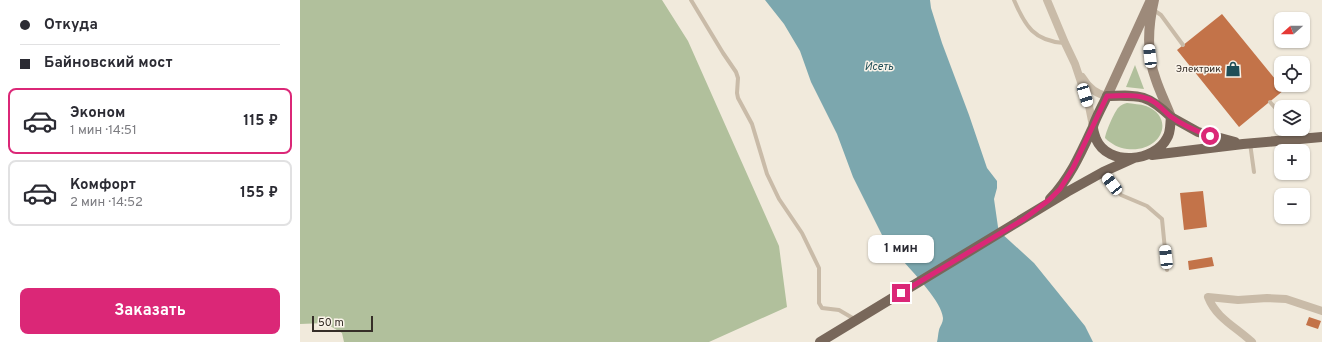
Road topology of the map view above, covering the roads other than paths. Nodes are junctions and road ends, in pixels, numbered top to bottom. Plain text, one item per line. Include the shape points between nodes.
1 (691, 0) edge
2 (1014, 0) edge
3 (1048, 0) edge
4 (1152, 3) edge
5 (1065, 43) junction
6 (1183, 45) dead end
7 (1075, 64) junction
8 (1107, 96) junction
9 (1270, 102) dead end
10 (1274, 106) edge
11 (1171, 117) junction
12 (1093, 127) junction
13 (1304, 136) edge
14 (1322, 137) edge
15 (1307, 139) junction
16 (1247, 143) junction
17 (1146, 155) junction
18 (1134, 158) junction
19 (1103, 172) junction
20 (1254, 172) dead end
21 (1026, 218) junction
22 (1167, 270) dead end
23 (1322, 311) edge
24 (856, 320) junction
25 (820, 342) edge
26 (1252, 342) edge

1 - 24 lane via 736,72 736,93 752,124 767,174 779,199 802,233 819,268 819,303 822,308 839,310
2 - 5 lane via 1029,29 1042,39
3 - 5 street
4 - 6 lane
4 - 8 main road
4 - 11 main road via 1150,56 1155,78
5 - 7 street
7 - 8 street via 1094,91
7 - 12 street
8 - 11 main road via 1141,96 1155,102
8 - 12 main road
9 - 10 lane
11 - 16 main road via 1198,132
11 - 17 main road via 1168,136 1164,143 1159,149
12 - 18 main road via 1098,144 1107,152 1119,157
12 - 21 main road via 1067,179 1049,200
13 - 15 lane
14 - 15 main road
15 - 16 main road
16 - 17 main road
16 - 20 lane
17 - 18 main road
18 - 19 main road
19 - 21 main road
19 - 22 lane via 1121,195 1147,206 1162,219
21 - 24 main road
23 - 26 street via 1286,299 1238,300 1208,297 1216,312
24 - 25 main road

